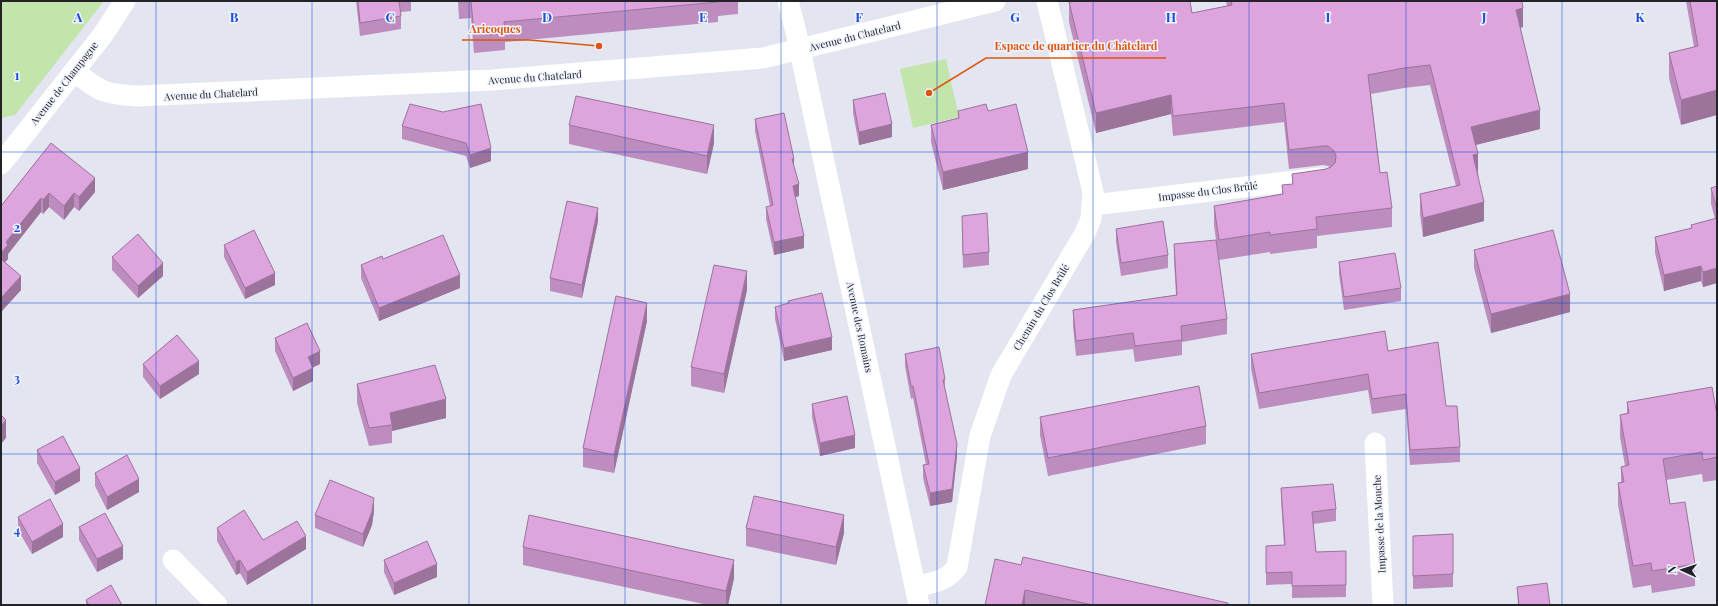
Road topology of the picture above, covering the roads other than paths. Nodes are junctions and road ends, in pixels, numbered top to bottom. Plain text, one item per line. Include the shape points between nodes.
1 (125, 1) edge
2 (788, 1) edge
3 (995, 1) edge
4 (1047, 1) edge
5 (800, 50) junction
6 (74, 71) junction
7 (1, 164) edge
8 (1324, 177) edge
9 (1092, 205) junction
10 (1375, 443) dead end
11 (173, 560) dead end
12 (917, 596) edge
13 (217, 605) edge
14 (1383, 605) edge

1 - 6 street, Avenue de Champagne
2 - 5 street, Avenue des Romains
3 - 5 street, Avenue du Chatelard
4 - 9 street, Chemin du Clos Brûlé via 1090,177
5 - 6 street, Avenue du Chatelard via 757,59 523,78 161,96 101,91
5 - 12 street, Avenue des Romains
6 - 7 street, Avenue de Champagne
8 - 9 street, Impasse du Clos Brûlé
9 - 12 street, Chemin du Clos Brûlé via 1085,233 1001,375 980,436 957,567 952,574
10 - 14 street, Impasse de la Mouche
11 - 13 street

